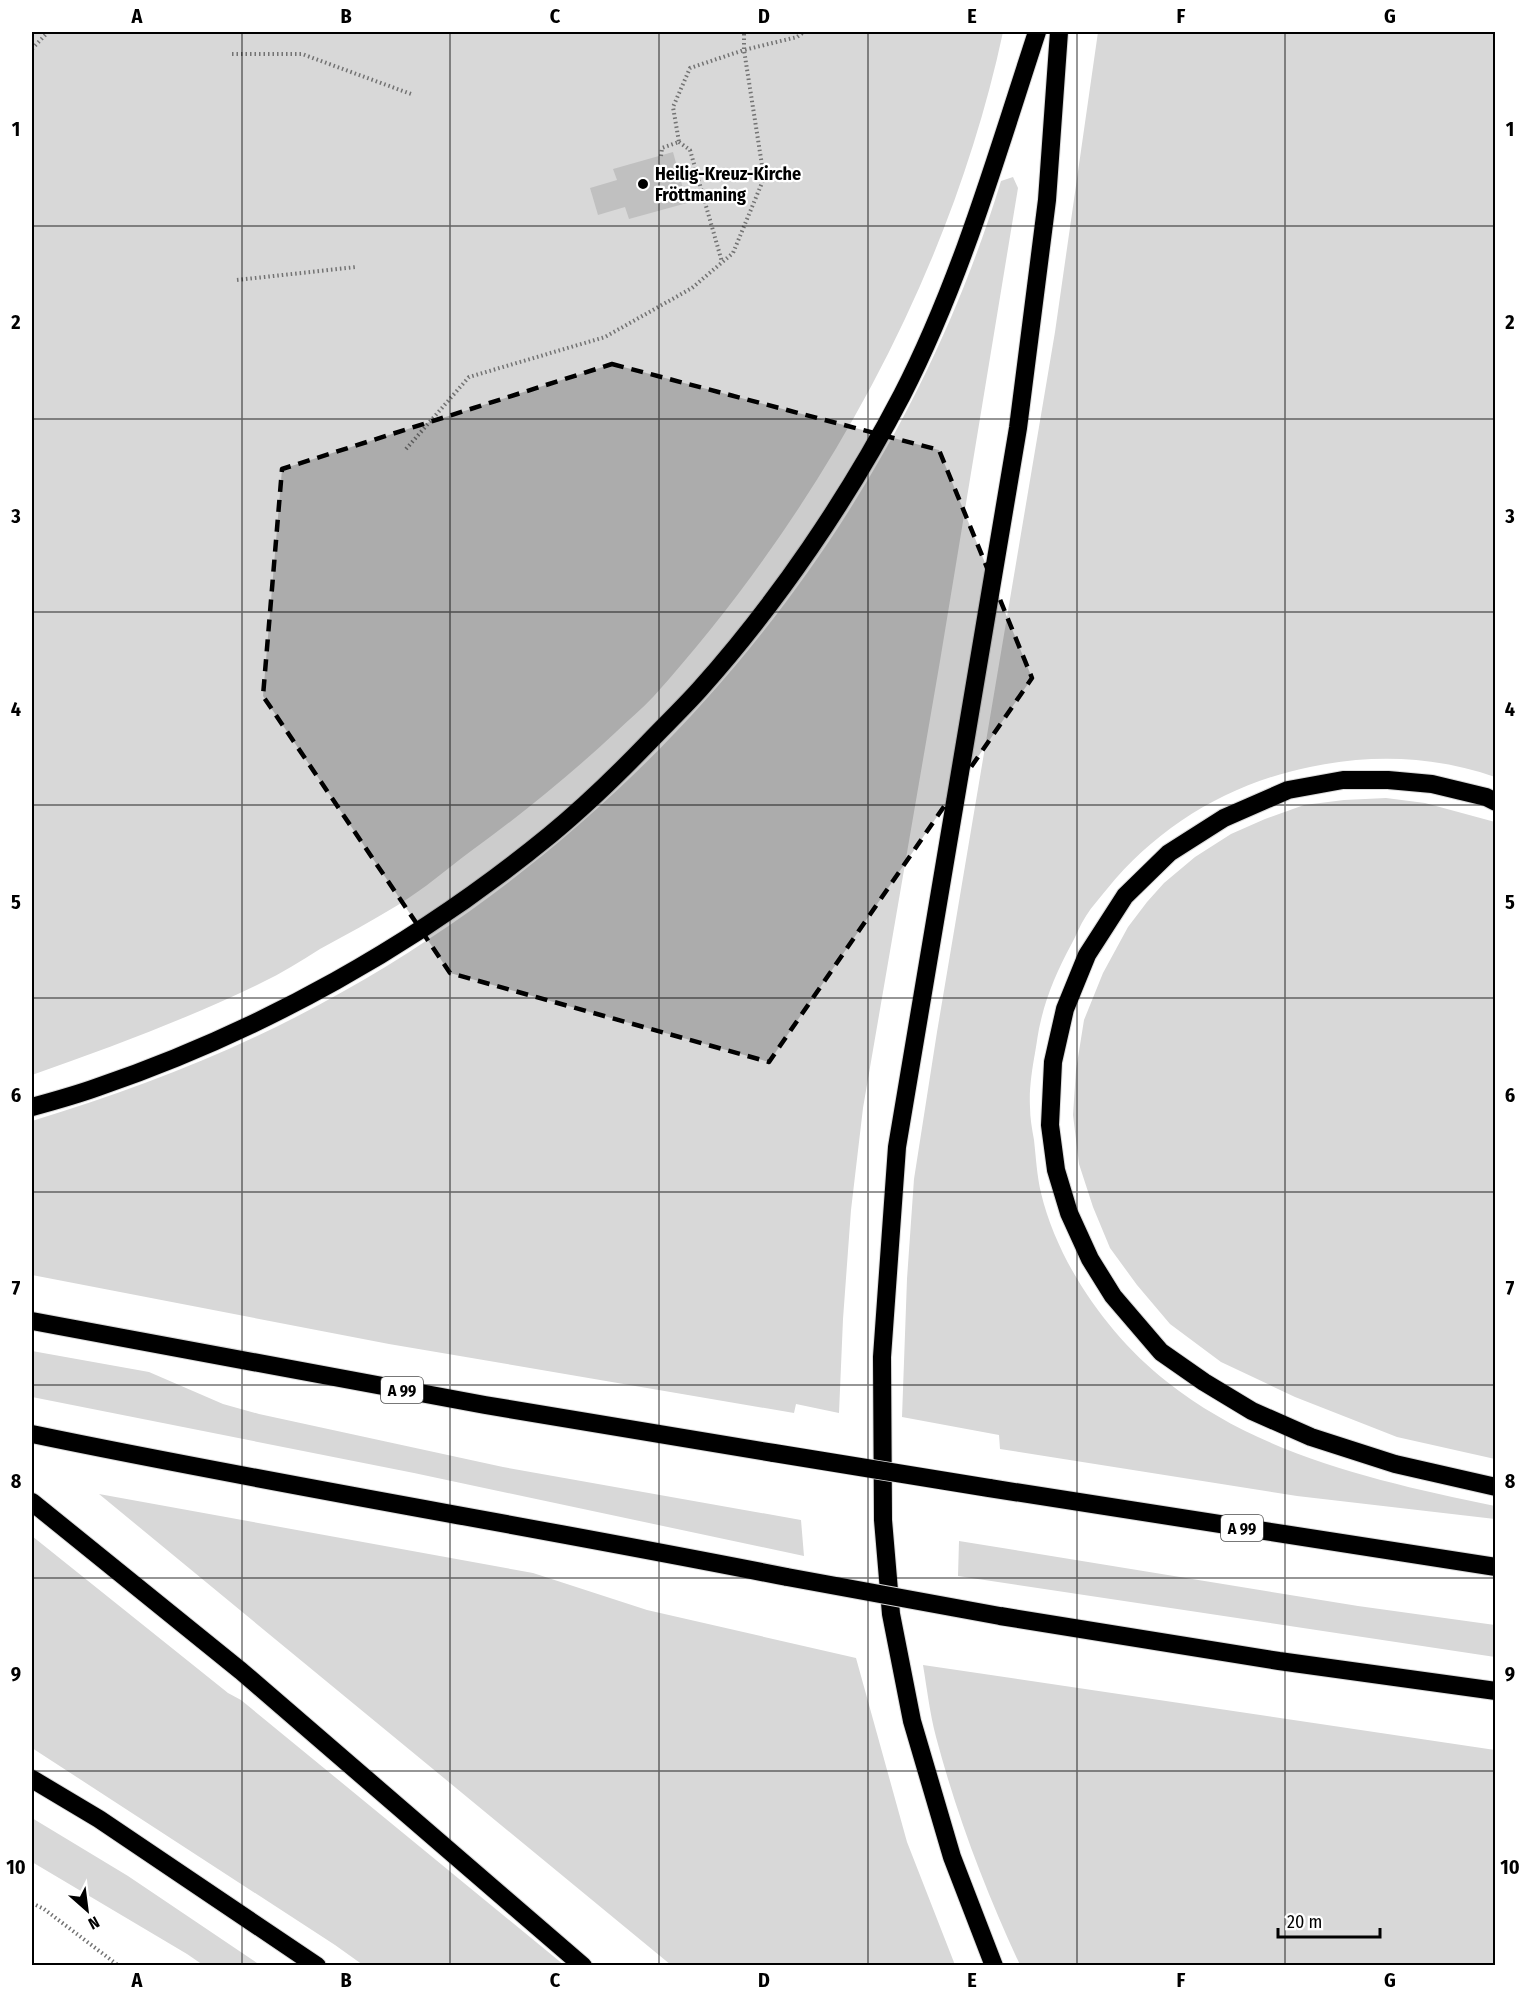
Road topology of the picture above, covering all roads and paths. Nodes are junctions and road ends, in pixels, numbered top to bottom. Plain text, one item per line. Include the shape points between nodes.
1 (48, 32) edge
2 (744, 32) edge
3 (804, 32) edge
4 (1037, 32) edge
5 (1059, 32) edge
6 (32, 49) edge
7 (744, 50) junction
8 (232, 54) dead end
9 (411, 94) dead end
10 (679, 142) junction
11 (661, 156) dead end
12 (722, 262) junction
13 (356, 267) dead end
14 (237, 280) dead end
15 (406, 449) dead end
16 (1496, 802) edge
17 (32, 1107) edge
18 (32, 1322) edge
19 (32, 1434) edge
20 (1496, 1487) edge
21 (32, 1503) edge
22 (1496, 1567) edge
23 (1496, 1691) edge
24 (32, 1779) edge
25 (32, 1903) edge
26 (120, 1965) edge
27 (317, 1965) edge
28 (583, 1965) edge
29 (994, 1965) edge

1 - 6 path
2 - 7 path
3 - 7 path
4 - 17 highway via 944,304 901,395 850,485 805,553 700,690 552,834 475,894 399,943 324,987 182,1056
5 - 29 highway via 1047,200 1018,428 897,1147 882,1357 883,1520 891,1614 915,1733 952,1857
7 - 10 path via 690,68 673,107
7 - 12 path via 764,178 732,252
8 - 9 path via 302,54
10 - 11 path via 662,148
10 - 12 path via 690,150
12 - 15 path via 692,288 604,337 469,377
13 - 14 path
16 - 20 highway via 1432,784 1343,780 1288,790 1224,818 1169,854 1125,896 1087,955 1065,1009 1053,1062 1050,1125 1056,1170 1090,1259 1113,1296 1161,1352 1252,1412 1311,1437 1395,1464
18 - 22 highway, A 99, bridge via 485,1405
19 - 23 highway, bridge via 1000,1616
21 - 28 highway via 241,1671
24 - 27 highway via 99,1819
25 - 26 path

